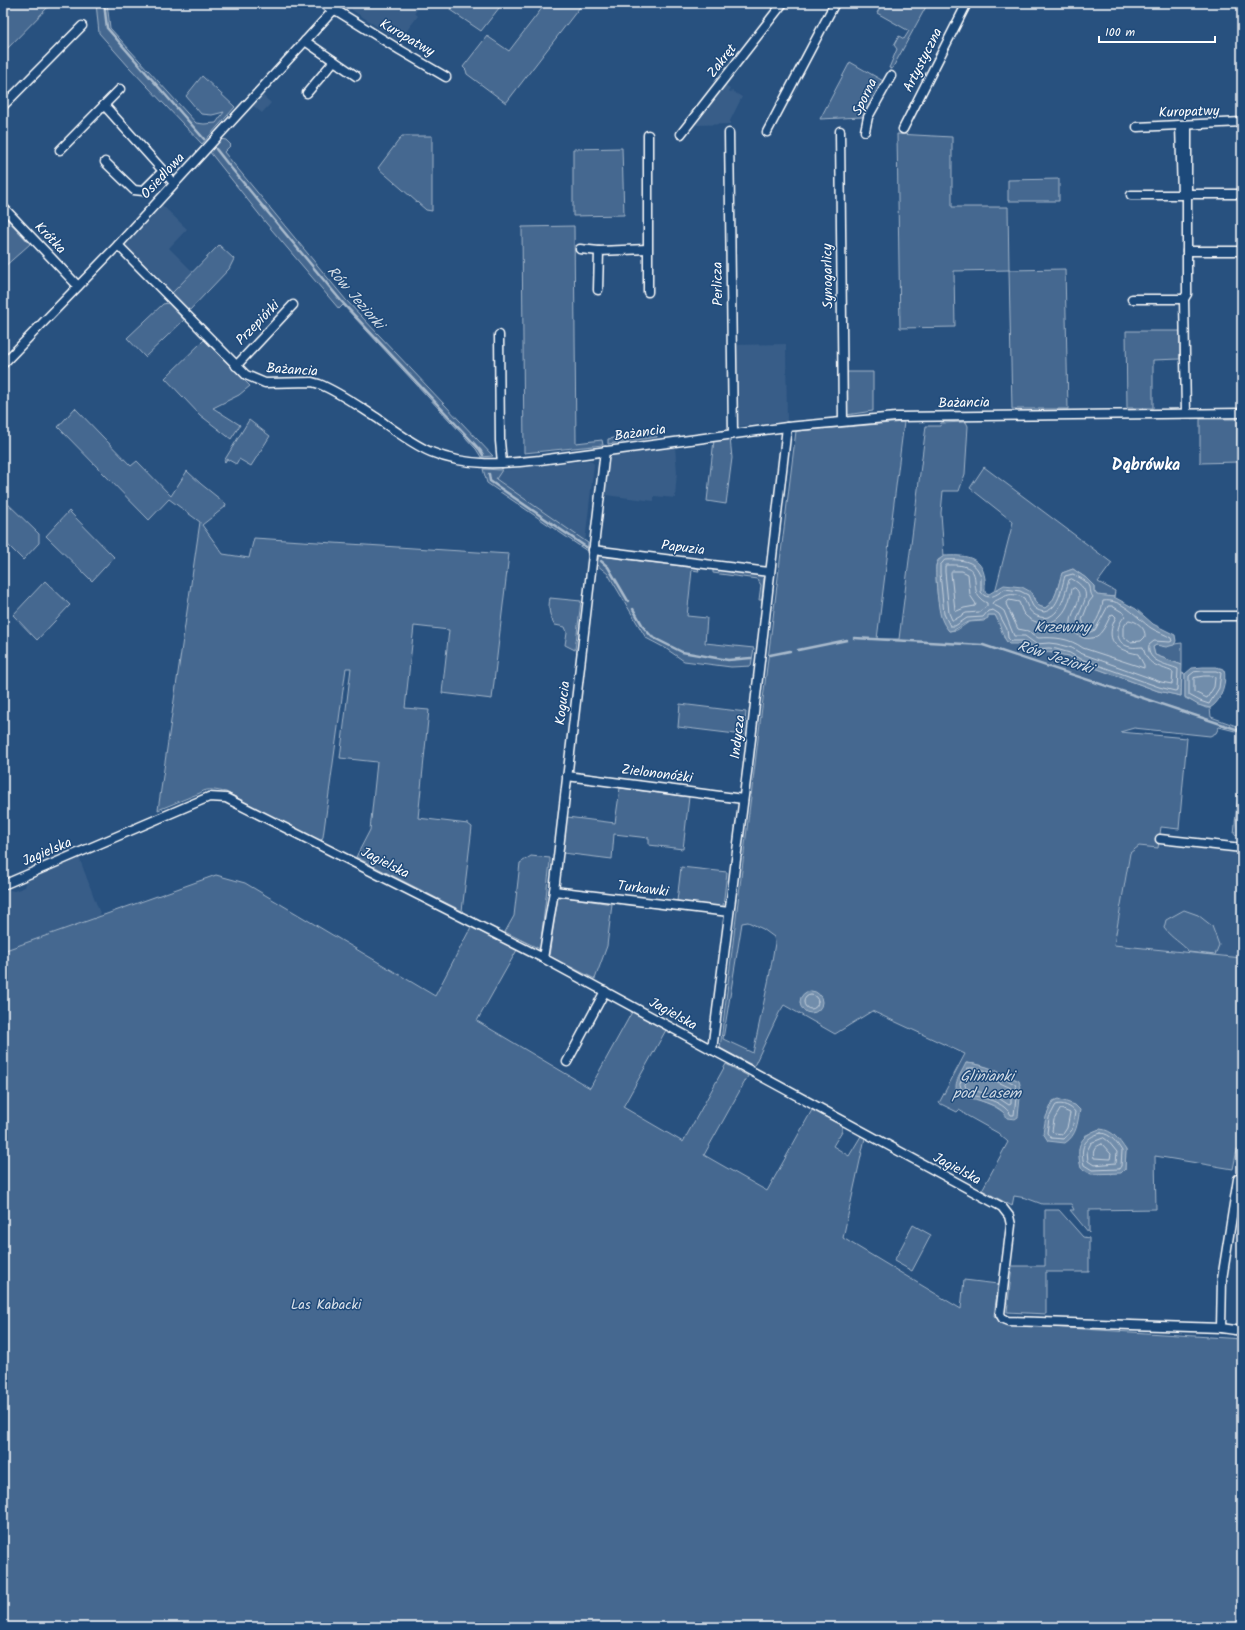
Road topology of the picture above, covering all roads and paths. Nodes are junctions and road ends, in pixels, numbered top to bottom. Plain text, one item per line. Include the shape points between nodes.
1 (783, 3) edge
2 (835, 3) edge
3 (967, 3) edge
4 (333, 5) edge
5 (82, 26) dead end
6 (305, 41) junction
7 (334, 61) junction
8 (356, 76) dead end
9 (891, 76) dead end
10 (446, 77) dead end
11 (120, 89) dead end
12 (307, 93) dead end
13 (104, 105) junction
14 (3, 106) edge
15 (1242, 122) edge
16 (1184, 125) junction
17 (1137, 127) dead end
18 (903, 129) dead end
19 (865, 130) dead end
20 (840, 131) dead end
21 (767, 132) dead end
22 (729, 133) dead end
23 (681, 134) dead end
24 (648, 135) dead end
25 (60, 150) dead end
26 (105, 162) dead end
27 (163, 171) junction
28 (174, 183) junction
29 (1188, 194) junction
30 (1242, 194) edge
31 (1131, 196) dead end
32 (3, 207) edge
33 (118, 245) junction
34 (580, 249) dead end
35 (647, 249) junction
36 (599, 251) junction
37 (1187, 251) junction
38 (1242, 251) edge
39 (78, 286) junction
40 (598, 290) dead end
41 (648, 292) dead end
42 (1132, 299) dead end
43 (1184, 299) junction
44 (293, 305) dead end
45 (499, 335) dead end
46 (238, 362) junction
47 (3, 364) edge
48 (1186, 413) junction
49 (1242, 413) edge
50 (843, 421) junction
51 (787, 427) junction
52 (733, 434) junction
53 (605, 451) junction
54 (502, 463) junction
55 (593, 550) junction
56 (769, 572) junction
57 (1200, 616) dead end
58 (1242, 616) edge
59 (567, 776) junction
60 (743, 799) junction
61 (1160, 840) dead end
62 (1242, 848) edge
63 (3, 884) edge
64 (554, 891) junction
65 (729, 912) junction
66 (543, 958) junction
67 (605, 991) junction
68 (712, 1050) junction
69 (567, 1062) dead end
70 (1242, 1180) edge
71 (1221, 1328) junction
72 (1242, 1331) edge

1 - 23 street, Zakręt
2 - 21 street
3 - 18 street, Artystyczna
4 - 6 street, Osiedlowa
4 - 10 street, Kuropatwy
5 - 14 street
6 - 7 street
6 - 28 street, Osiedlowa
7 - 8 street
7 - 12 street
9 - 19 street, Sporna via 868,117
11 - 13 street
13 - 25 street
13 - 27 street
15 - 16 street, Kuropatwy
16 - 17 street, Kuropatwy
16 - 29 street
16 - 31 street via 1182,195
20 - 50 street, Synogarlicy
22 - 52 street, Perlicza
24 - 35 street
26 - 27 street via 134,190 140,192
27 - 28 street
28 - 33 street, Osiedlowa
29 - 30 street
29 - 37 street
32 - 39 street, Krótka
33 - 39 street, Osiedlowa
33 - 46 street, Bażancia
34 - 36 street
35 - 36 street
35 - 41 street
36 - 40 street
37 - 38 street
37 - 43 street via 1187,294
39 - 47 street, Osiedlowa
42 - 43 street
43 - 48 street
44 - 46 street, Przepiórki
45 - 54 street
46 - 54 street, Bażancia via 246,375 265,383 312,382 324,386 431,452 451,459 480,464
48 - 49 street, Bażancia
48 - 50 street, Bażancia via 909,416
50 - 51 street, Bażancia
51 - 52 street, Bażancia
51 - 56 street, Indycza
52 - 53 street, Bażancia
53 - 54 street, Bażancia
53 - 55 street, Kogucia
55 - 56 street, Papuzia
55 - 59 street, Kogucia
56 - 60 street, Indycza
57 - 58 street
59 - 60 street, Zielononóżki
59 - 64 street, Kogucia
60 - 65 street, Indycza
61 - 62 street
63 - 66 street, Jagielska via 208,797 216,796 226,798
64 - 65 street, Turkawki
64 - 66 street, Kogucia
65 - 68 street, Indycza
66 - 67 street, Jagielska
67 - 68 street, Jagielska
67 - 69 street
68 - 71 street, Jagielska via 1002,1207 1009,1216 1011,1225 1000,1314 1003,1319
70 - 71 street via 1238,1179 1222,1279
71 - 72 street, Jagielska

